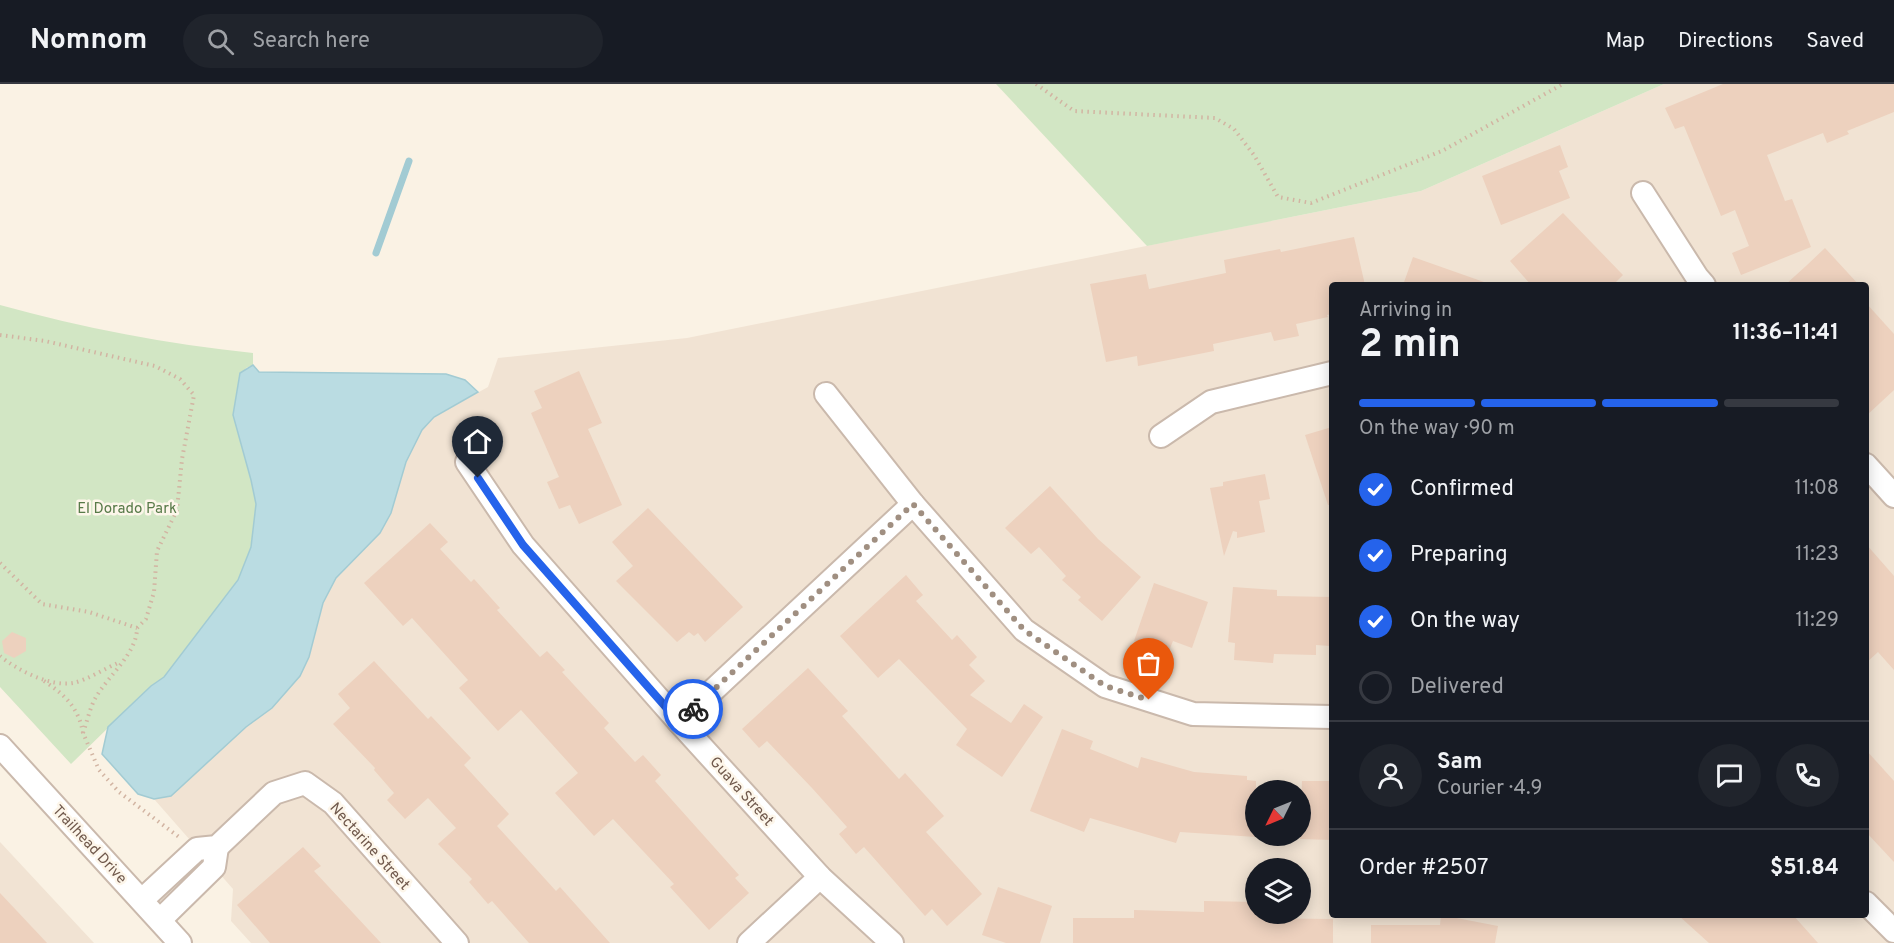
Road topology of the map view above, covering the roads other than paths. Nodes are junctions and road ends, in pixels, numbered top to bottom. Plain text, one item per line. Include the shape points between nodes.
1 (1643, 192) dead end
2 (1701, 282) edge
3 (1329, 375) edge
4 (826, 394) dead end
5 (1161, 436) dead end
6 (467, 462) dead end
7 (1869, 468) edge
8 (1894, 496) edge
9 (913, 504) junction
10 (1329, 717) edge
11 (679, 722) junction
12 (0, 746) edge
13 (217, 847) junction
14 (820, 876) junction
15 (142, 900) junction
16 (1869, 906) edge
17 (160, 920) junction
18 (1894, 931) edge
19 (180, 943) edge
20 (457, 943) edge
21 (749, 943) edge
22 (892, 943) edge

1 - 2 street
3 - 5 street via 1211,402
4 - 9 street
6 - 11 street, Guava Street via 523,545
7 - 8 street
9 - 10 street via 1024,630 1105,686 1192,714
9 - 11 street
11 - 14 street, Guava Street
12 - 15 street, Trailhead Drive
13 - 15 street, Nectarine Street via 197,849
13 - 17 street, Nectarine Street via 214,867
13 - 20 street, Nectarine Street via 274,793 305,783 333,803
14 - 21 street
14 - 22 street, Guava Street
15 - 17 street, Trailhead Drive
16 - 18 street
17 - 19 street, Trailhead Drive

